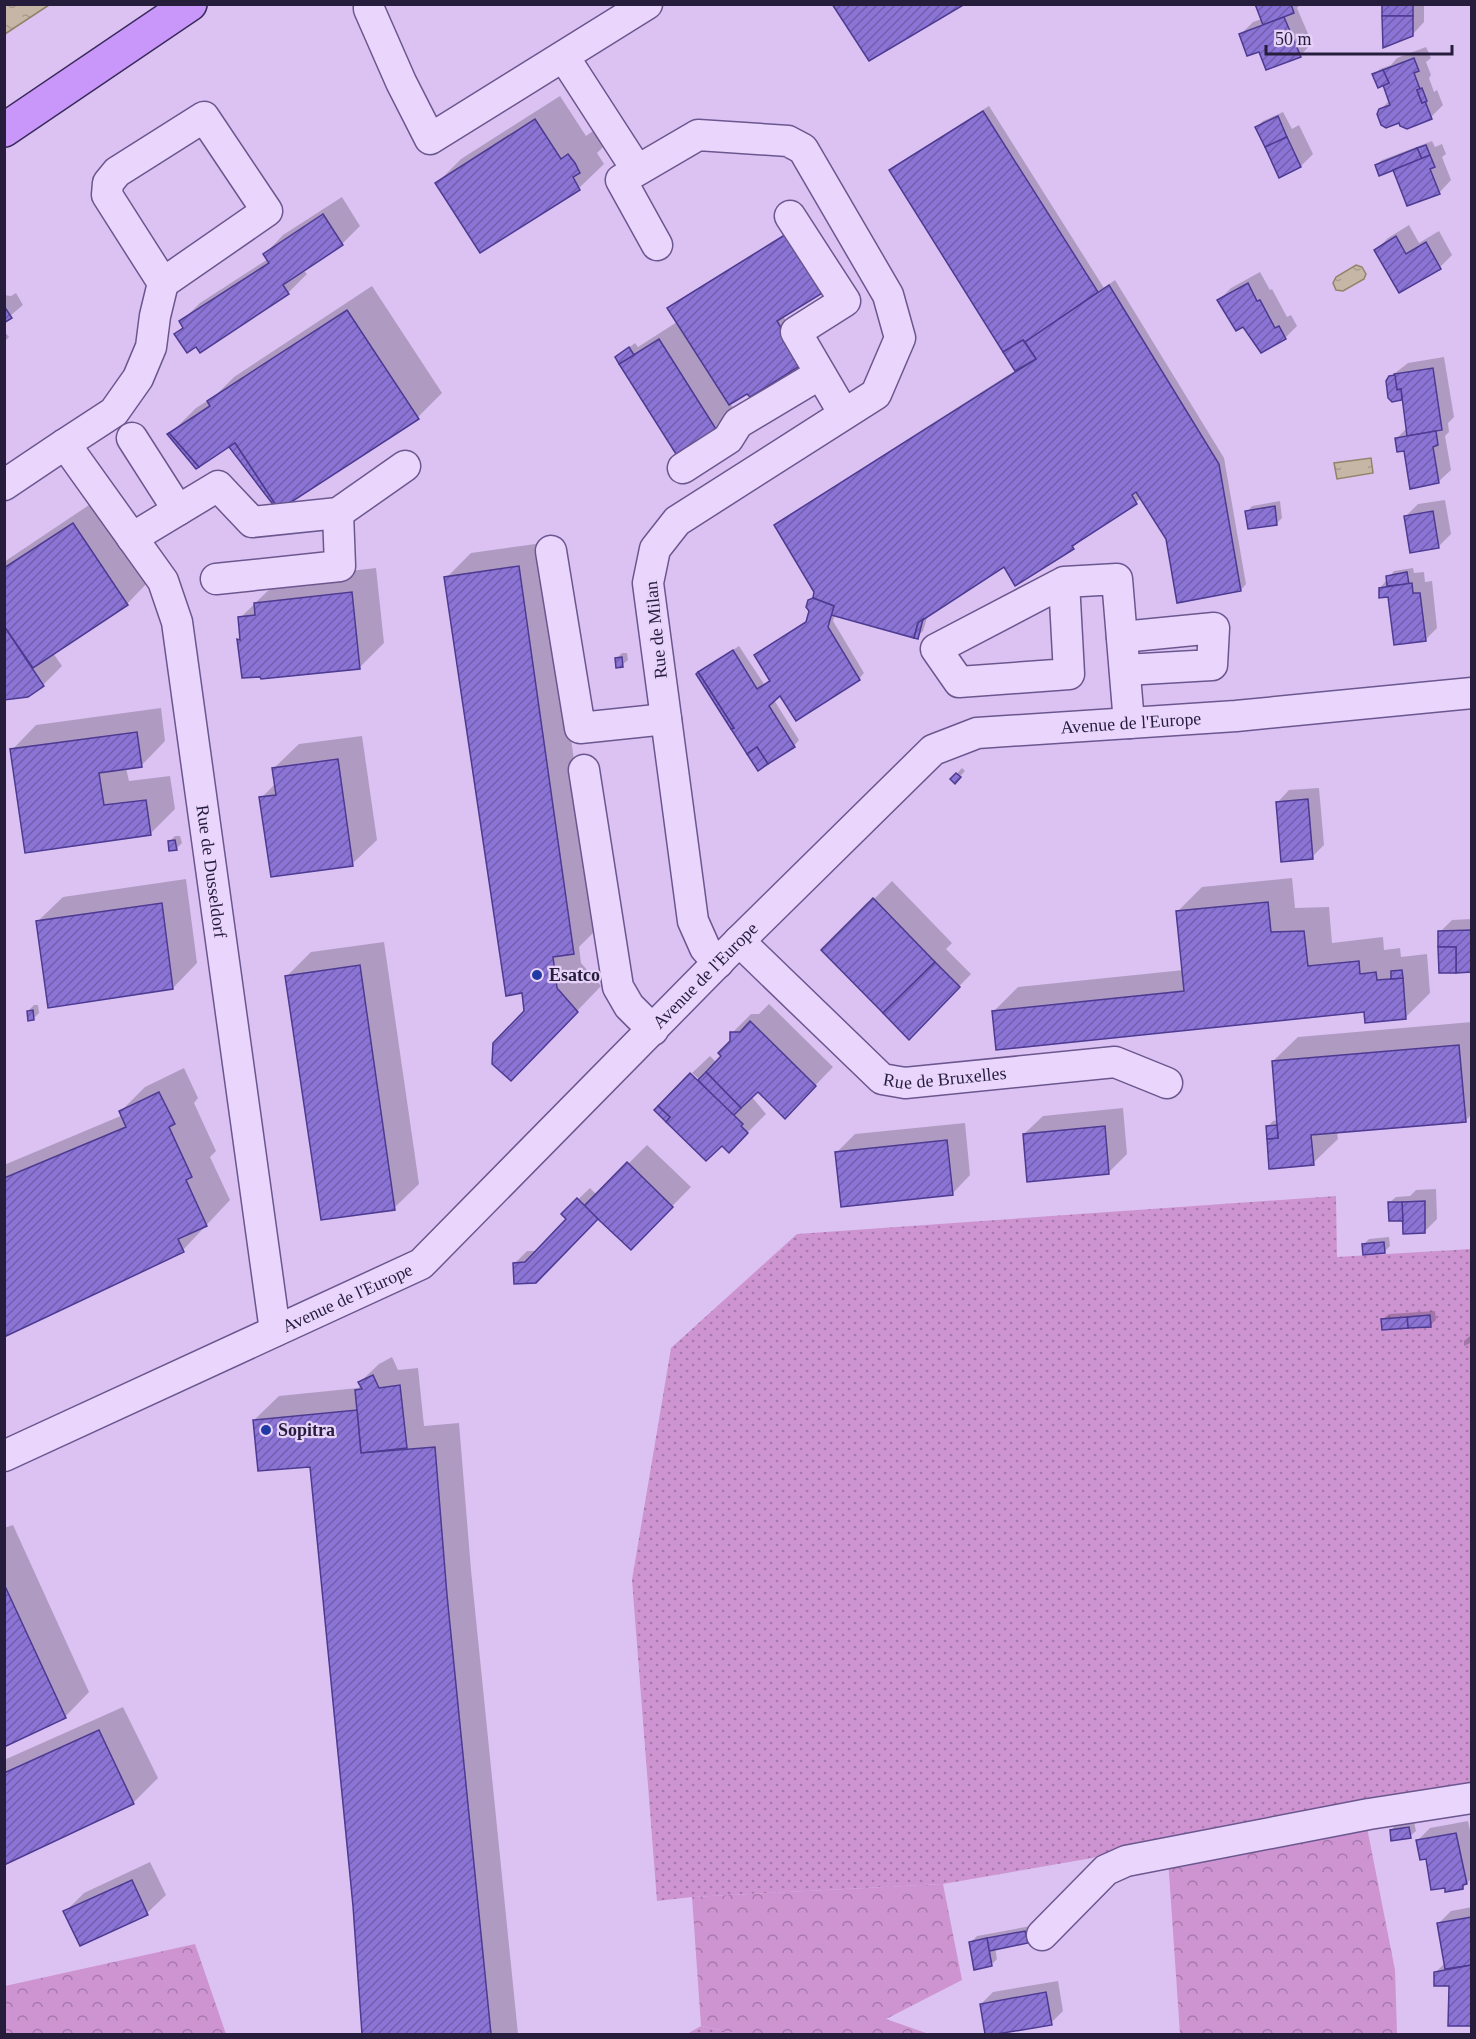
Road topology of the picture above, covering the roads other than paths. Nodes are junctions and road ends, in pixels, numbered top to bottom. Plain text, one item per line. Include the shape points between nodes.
1 (190, 4) edge
2 (369, 4) edge
3 (647, 4) edge
4 (564, 57) junction
5 (4, 130) edge
6 (637, 170) junction
7 (790, 216) dead end
8 (657, 245) dead end
9 (163, 283) junction
10 (820, 374) junction
11 (844, 414) junction
12 (132, 438) dead end
13 (65, 444) junction
14 (405, 466) dead end
15 (683, 468) dead end
16 (4, 485) edge
17 (178, 510) junction
18 (338, 513) junction
19 (132, 538) junction
20 (551, 551) dead end
21 (216, 579) dead end
22 (1064, 582) junction
23 (1122, 637) junction
24 (1125, 670) junction
25 (1472, 693) edge
26 (666, 719) junction
27 (1129, 723) junction
28 (584, 770) dead end
29 (739, 941) junction
30 (718, 963) junction
31 (653, 1030) junction
32 (1167, 1083) dead end
33 (275, 1331) junction
34 (4, 1456) edge
35 (1472, 1798) edge
36 (1042, 1935) dead end

1 - 5 main road
2 - 4 street via 430,140
3 - 4 street
4 - 6 street
6 - 8 street via 621,180
6 - 11 street, Rue de Milan via 698,135 788,141 803,149 888,295 900,338 876,394
7 - 10 street via 845,301 796,332
9 - 9 street via 107,195 108,183 117,172 204,117 267,211
9 - 13 street via 151,347 138,378 114,412
10 - 11 street
10 - 15 street via 738,423 728,439
11 - 26 street, Rue de Milan via 676,522 656,549 648,583
12 - 17 street
13 - 16 street
13 - 19 street, Rue de Dusseldorf
14 - 18 street
17 - 18 street via 218,486 252,522
17 - 19 street
18 - 21 street via 340,566
19 - 33 street, Rue de Dusseldorf via 162,581 177,622
20 - 26 street via 580,728
22 - 22 street via 1069,674 959,682 936,649
22 - 23 street via 1117,579
23 - 24 street
23 - 24 street via 1214,628 1212,665
24 - 27 street
25 - 27 street, Avenue de l'Europe
26 - 30 street, Rue de Milan via 693,921 705,948
27 - 29 street, Avenue de l'Europe via 977,734 933,750
28 - 31 street via 618,987 629,1006
29 - 30 street, Avenue de l'Europe
29 - 32 street, Rue de Bruxelles via 882,1079 905,1083 1115,1062
30 - 31 street, Avenue de l'Europe
31 - 33 street, Avenue de l'Europe via 421,1264
33 - 34 street, Avenue de l'Europe
35 - 36 street via 1126,1861 1106,1870

